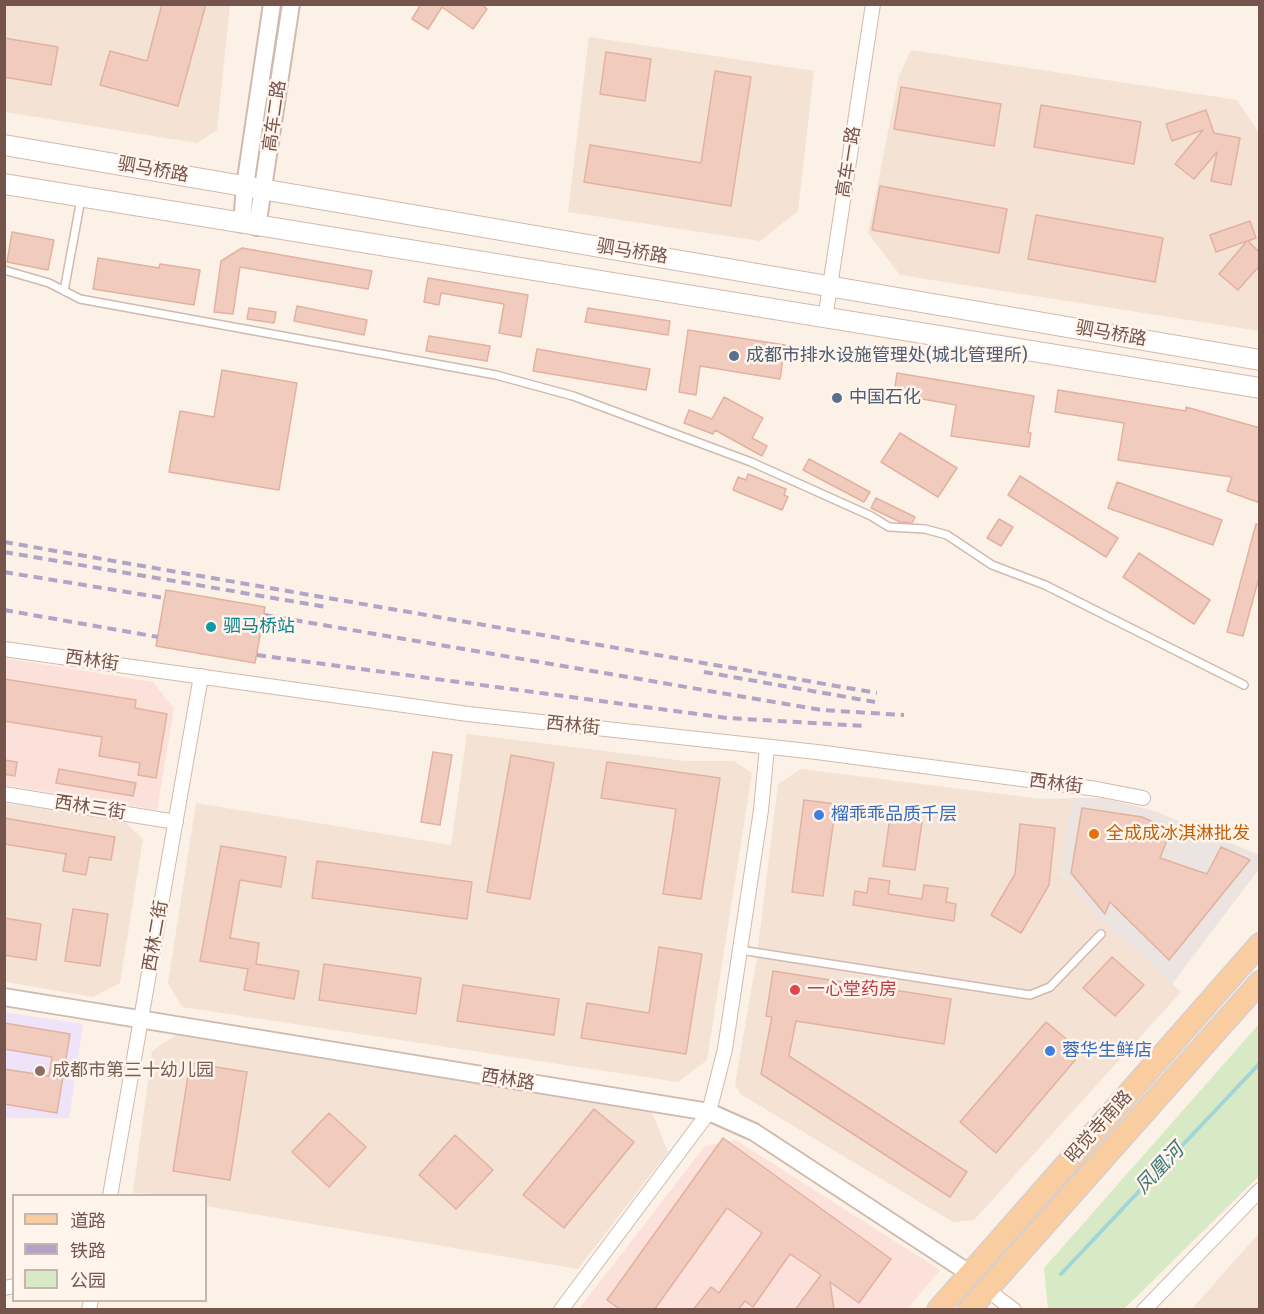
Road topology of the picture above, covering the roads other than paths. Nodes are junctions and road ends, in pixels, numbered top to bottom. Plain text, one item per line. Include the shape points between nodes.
1 (272, 4) edge
2 (291, 4) edge
3 (873, 4) edge
4 (4, 145) edge
5 (4, 184) edge
6 (254, 188) junction
7 (81, 197) junction
8 (249, 225) junction
9 (4, 270) edge
10 (830, 285) junction
11 (64, 291) junction
12 (825, 319) junction
13 (1260, 360) edge
14 (1260, 388) edge
15 (4, 649) edge
16 (201, 676) junction
17 (1244, 685) dead end
18 (767, 747) junction
19 (4, 794) edge
20 (1143, 798) dead end
21 (176, 822) junction
22 (1101, 934) dead end
23 (1260, 944) edge
24 (740, 950) junction
25 (1260, 982) edge
26 (4, 997) edge
27 (141, 1020) junction
28 (709, 1112) junction
29 (1260, 1190) edge
30 (110, 1194) edge
31 (969, 1273) junction
32 (986, 1289) junction
33 (561, 1310) edge
34 (938, 1310) edge
35 (969, 1310) edge
36 (1014, 1310) edge
37 (1144, 1310) edge

1 - 6 street, 高车二路
2 - 6 street, 高车二路
3 - 10 street, 高车一路
4 - 6 main road, 驷马桥路
5 - 7 main road, 驷马桥路
6 - 8 street, 高车二路
6 - 10 main road, 驷马桥路
7 - 8 main road, 驷马桥路
7 - 11 lane
8 - 12 main road, 驷马桥路
9 - 11 lane
10 - 12 street, 高车一路
10 - 13 main road, 驷马桥路
11 - 17 lane via 80,299 496,375 573,396 751,462 889,527 947,535 992,565 1045,585
12 - 14 main road, 驷马桥路
15 - 16 street, 西林街
16 - 18 street, 西林街 via 468,714
16 - 21 street, 西林二街
18 - 20 street, 西林街
18 - 24 street
19 - 21 street, 西林三街
21 - 27 street, 西林二街
22 - 24 lane via 1050,987 1030,995
23 - 31 main road, 昭觉寺南路
24 - 28 street via 725,1049
25 - 32 main road, 昭觉寺南路
26 - 27 street, 西林路
27 - 28 street, 西林路
27 - 30 street, 西林二街
28 - 31 street, 西林路 via 754,1132
28 - 33 street
29 - 37 street
31 - 34 main road, 昭觉寺南路
32 - 35 main road, 昭觉寺南路
32 - 36 street

